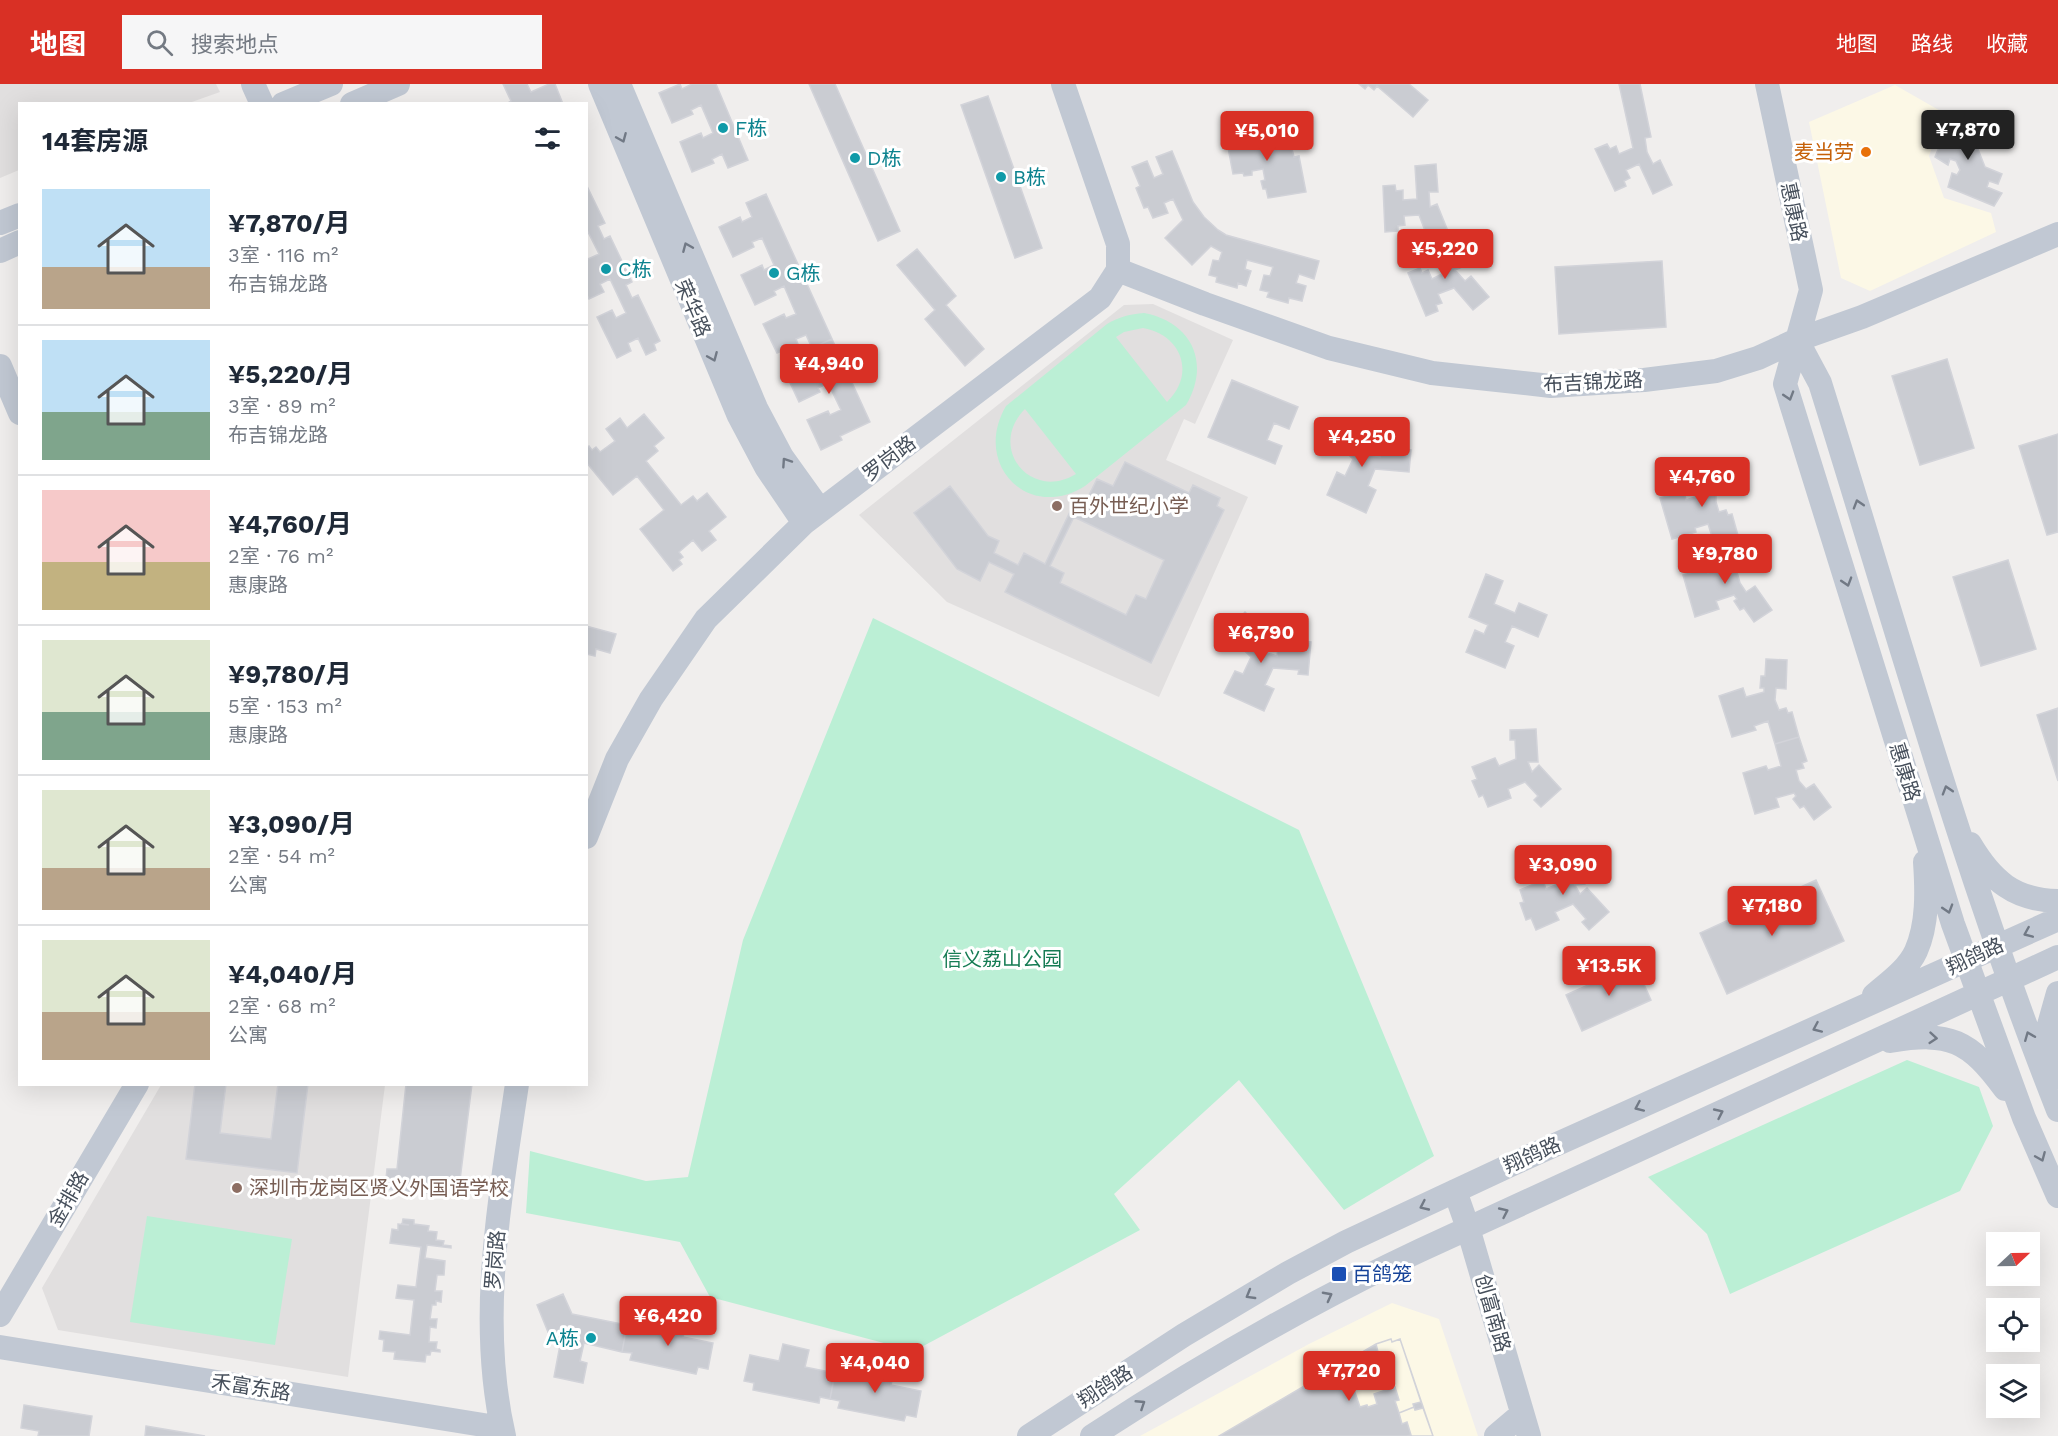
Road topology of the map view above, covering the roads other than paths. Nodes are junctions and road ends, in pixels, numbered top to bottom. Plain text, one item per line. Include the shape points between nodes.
1 (254, 84) edge
2 (331, 84) edge
3 (398, 84) edge
4 (600, 84) edge
5 (619, 84) edge
6 (1063, 84) edge
7 (1767, 84) edge
8 (261, 102) edge
9 (288, 102) edge
10 (357, 102) edge
11 (18, 216) edge
12 (0, 223) edge
13 (2058, 234) edge
14 (18, 243) edge
15 (0, 250) edge
16 (1118, 270) junction
17 (1797, 340) junction
18 (0, 366) edge
19 (18, 408) edge
20 (812, 516) junction
21 (1956, 820) junction
22 (1923, 830) junction
23 (588, 832) edge
24 (2058, 901) edge
25 (2058, 919) edge
26 (1997, 946) junction
27 (2058, 957) edge
28 (1966, 960) junction
29 (2009, 980) junction
30 (2058, 993) edge
31 (1978, 994) junction
32 (1851, 1012) junction
33 (1855, 1050) junction
34 (136, 1086) edge
35 (517, 1086) edge
36 (2058, 1104) edge
37 (2058, 1110) edge
38 (2024, 1118) junction
39 (1455, 1191) junction
40 (2058, 1196) edge
41 (1468, 1228) junction
42 (0, 1315) edge
43 (0, 1347) edge
44 (1526, 1425) edge
45 (503, 1432) edge
46 (1029, 1436) edge
47 (1092, 1436) edge
48 (1496, 1436) edge

1 - 8 street
2 - 9 street
3 - 10 street
4 -> 20 street, 荣华路 via 739,416 766,467
20 -> 5 street, 荣华路 via 756,408
6 - 16 street via 1118,244
7 - 17 street, 惠康路 via 1810,290
11 - 12 street
13 - 17 street, 布吉锦龙路
14 - 15 street
16 - 17 street, 布吉锦龙路 via 1329,348 1432,373 1551,387 1716,371
16 - 20 street, 罗岗路 via 1100,298
21 -> 17 street, 惠康路 via 1820,383
17 -> 22 street, 惠康路 via 1785,384
18 - 19 street
20 - 23 street, 罗岗路 via 706,619 651,699 617,759
21 - 24 street via 1985,865 2011,890 2033,899
21 - 26 street, 惠康路
22 -> 28 street, 惠康路
22 - 32 street via 1925,911 1915,952 1891,981
25 -> 26 street, 翔鸽路
26 - 28 street, 翔鸽路
26 - 29 street, 惠康路
27 - 29 street, 翔鸽路
28 - 31 street, 惠康路
28 - 32 street, 翔鸽路
29 - 31 street, 翔鸽路
37 -> 29 street, 惠康路
30 - 36 street via 2049,1025
31 - 33 street, 翔鸽路
31 - 38 street, 惠康路
32 -> 39 street, 翔鸽路
33 -> 38 street via 1908,1038 1953,1041 1984,1061
41 -> 33 street, 翔鸽路
34 - 42 street, 金排路
35 - 45 street, 罗岗路 via 493,1263 491,1335
38 -> 40 street, 惠康路
39 - 41 street, 创富南路
39 -> 46 street, 翔鸽路 via 1288,1273
41 - 44 street, 创富南路
47 -> 41 street, 翔鸽路 via 1279,1322
43 - 45 street, 禾富东路
44 - 48 street

